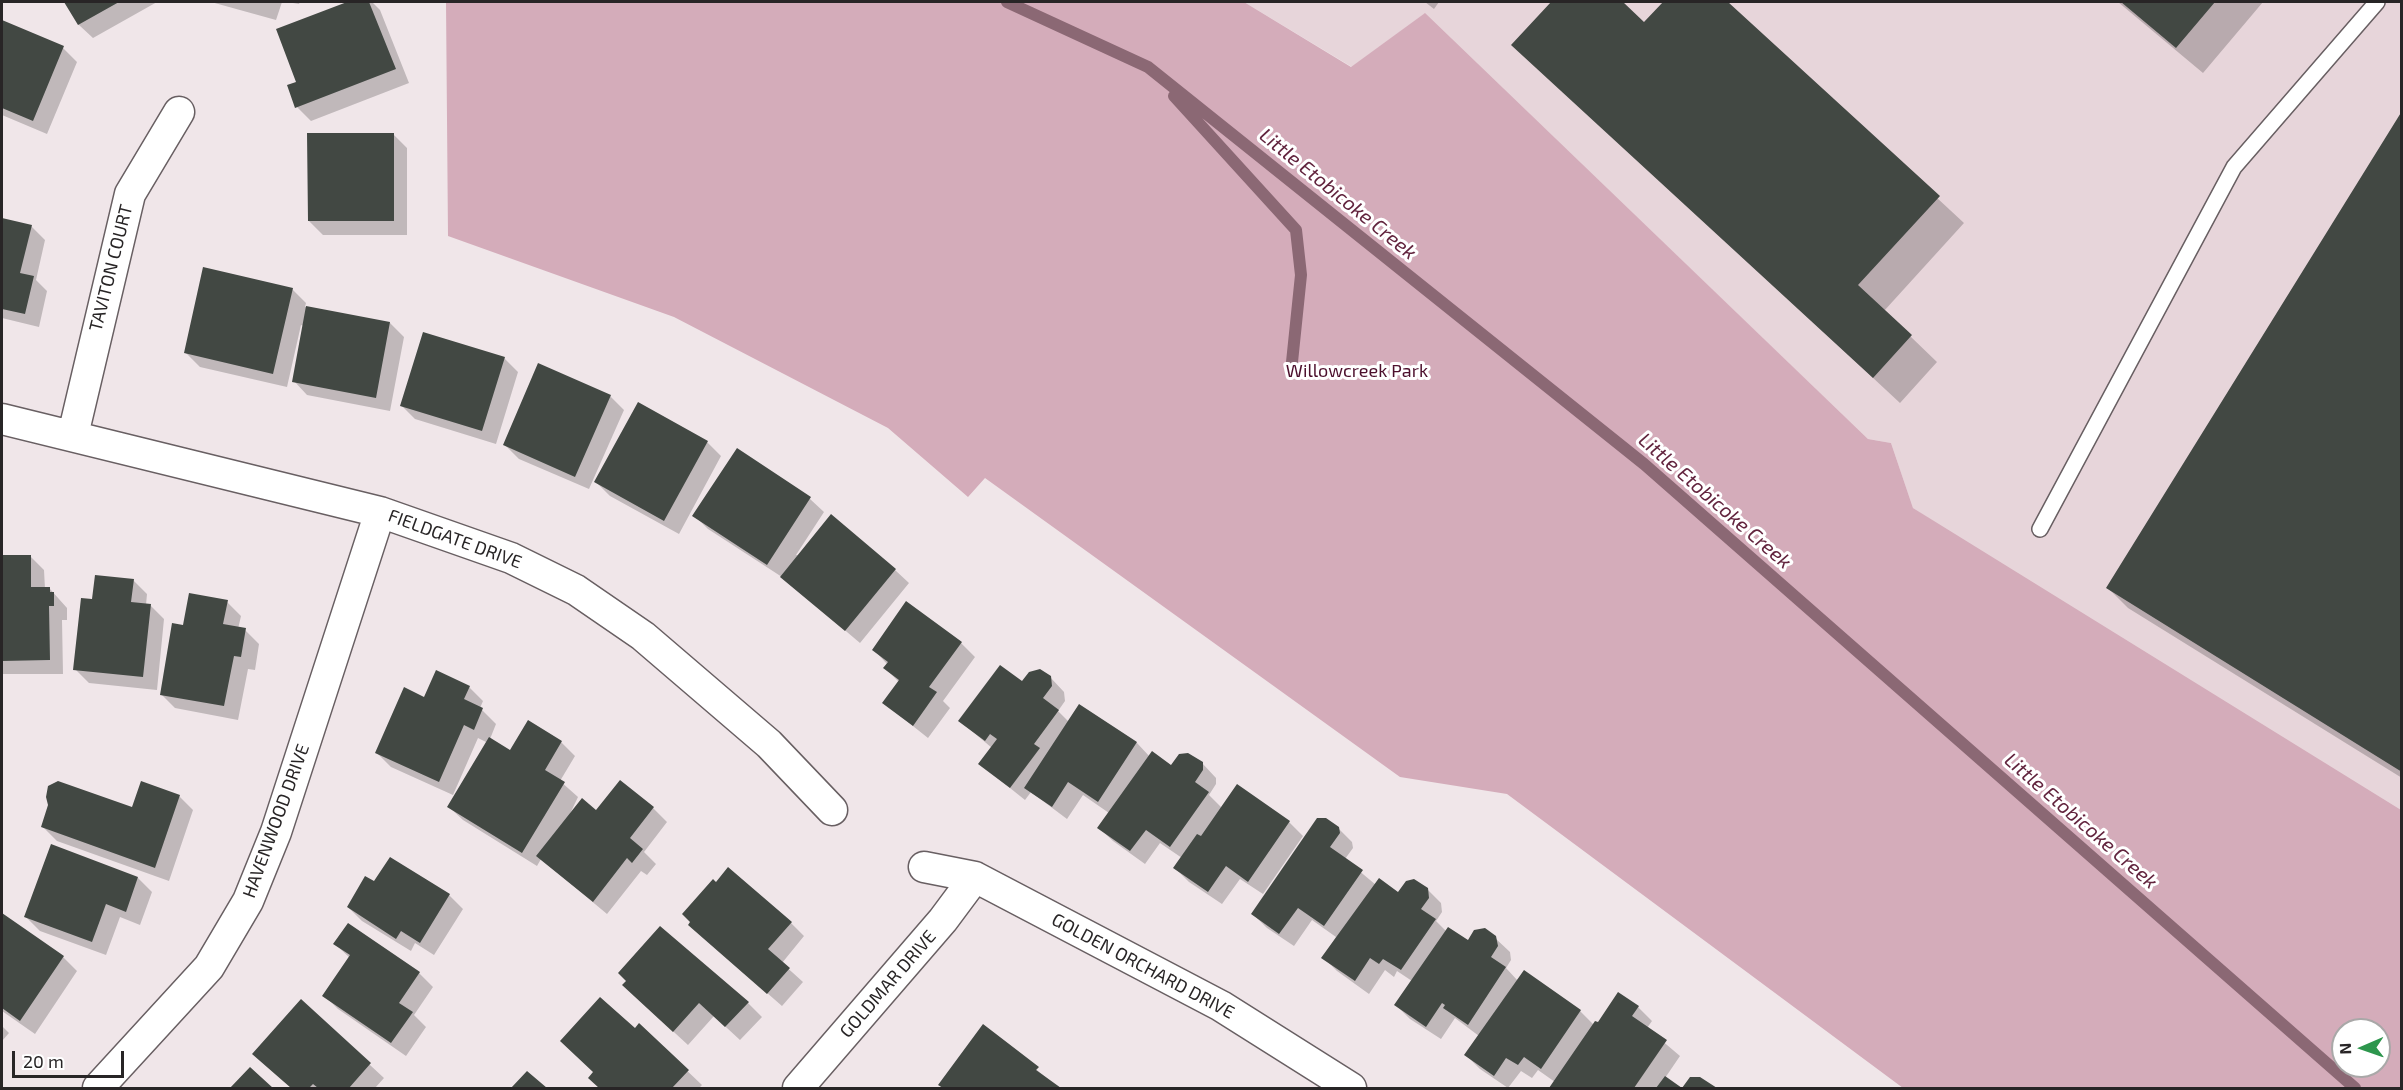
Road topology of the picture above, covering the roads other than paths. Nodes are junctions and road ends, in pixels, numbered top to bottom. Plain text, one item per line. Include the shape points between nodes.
1 (2377, 2) edge
2 (179, 112) dead end
3 (2, 419) edge
4 (73, 435) junction
5 (380, 512) junction
6 (2040, 529) dead end
7 (832, 810) dead end
8 (924, 867) dead end
9 (975, 877) junction
10 (98, 1089) edge
11 (798, 1089) edge
12 (1351, 1089) edge

1 - 6 lane via 2234,167
2 - 4 street, TAVITON COURT via 130,194
3 - 4 street, FIELDGATE DRIVE
4 - 5 street, FIELDGATE DRIVE
5 - 7 street, FIELDGATE DRIVE via 511,558 576,590 643,636 769,744
5 - 10 street, HAVENWOOD DRIVE via 276,832 248,901 209,967
8 - 9 street, GOLDEN ORCHARD DRIVE
9 - 11 street, GOLDMAR DRIVE
9 - 12 street, GOLDEN ORCHARD DRIVE via 1221,1006

